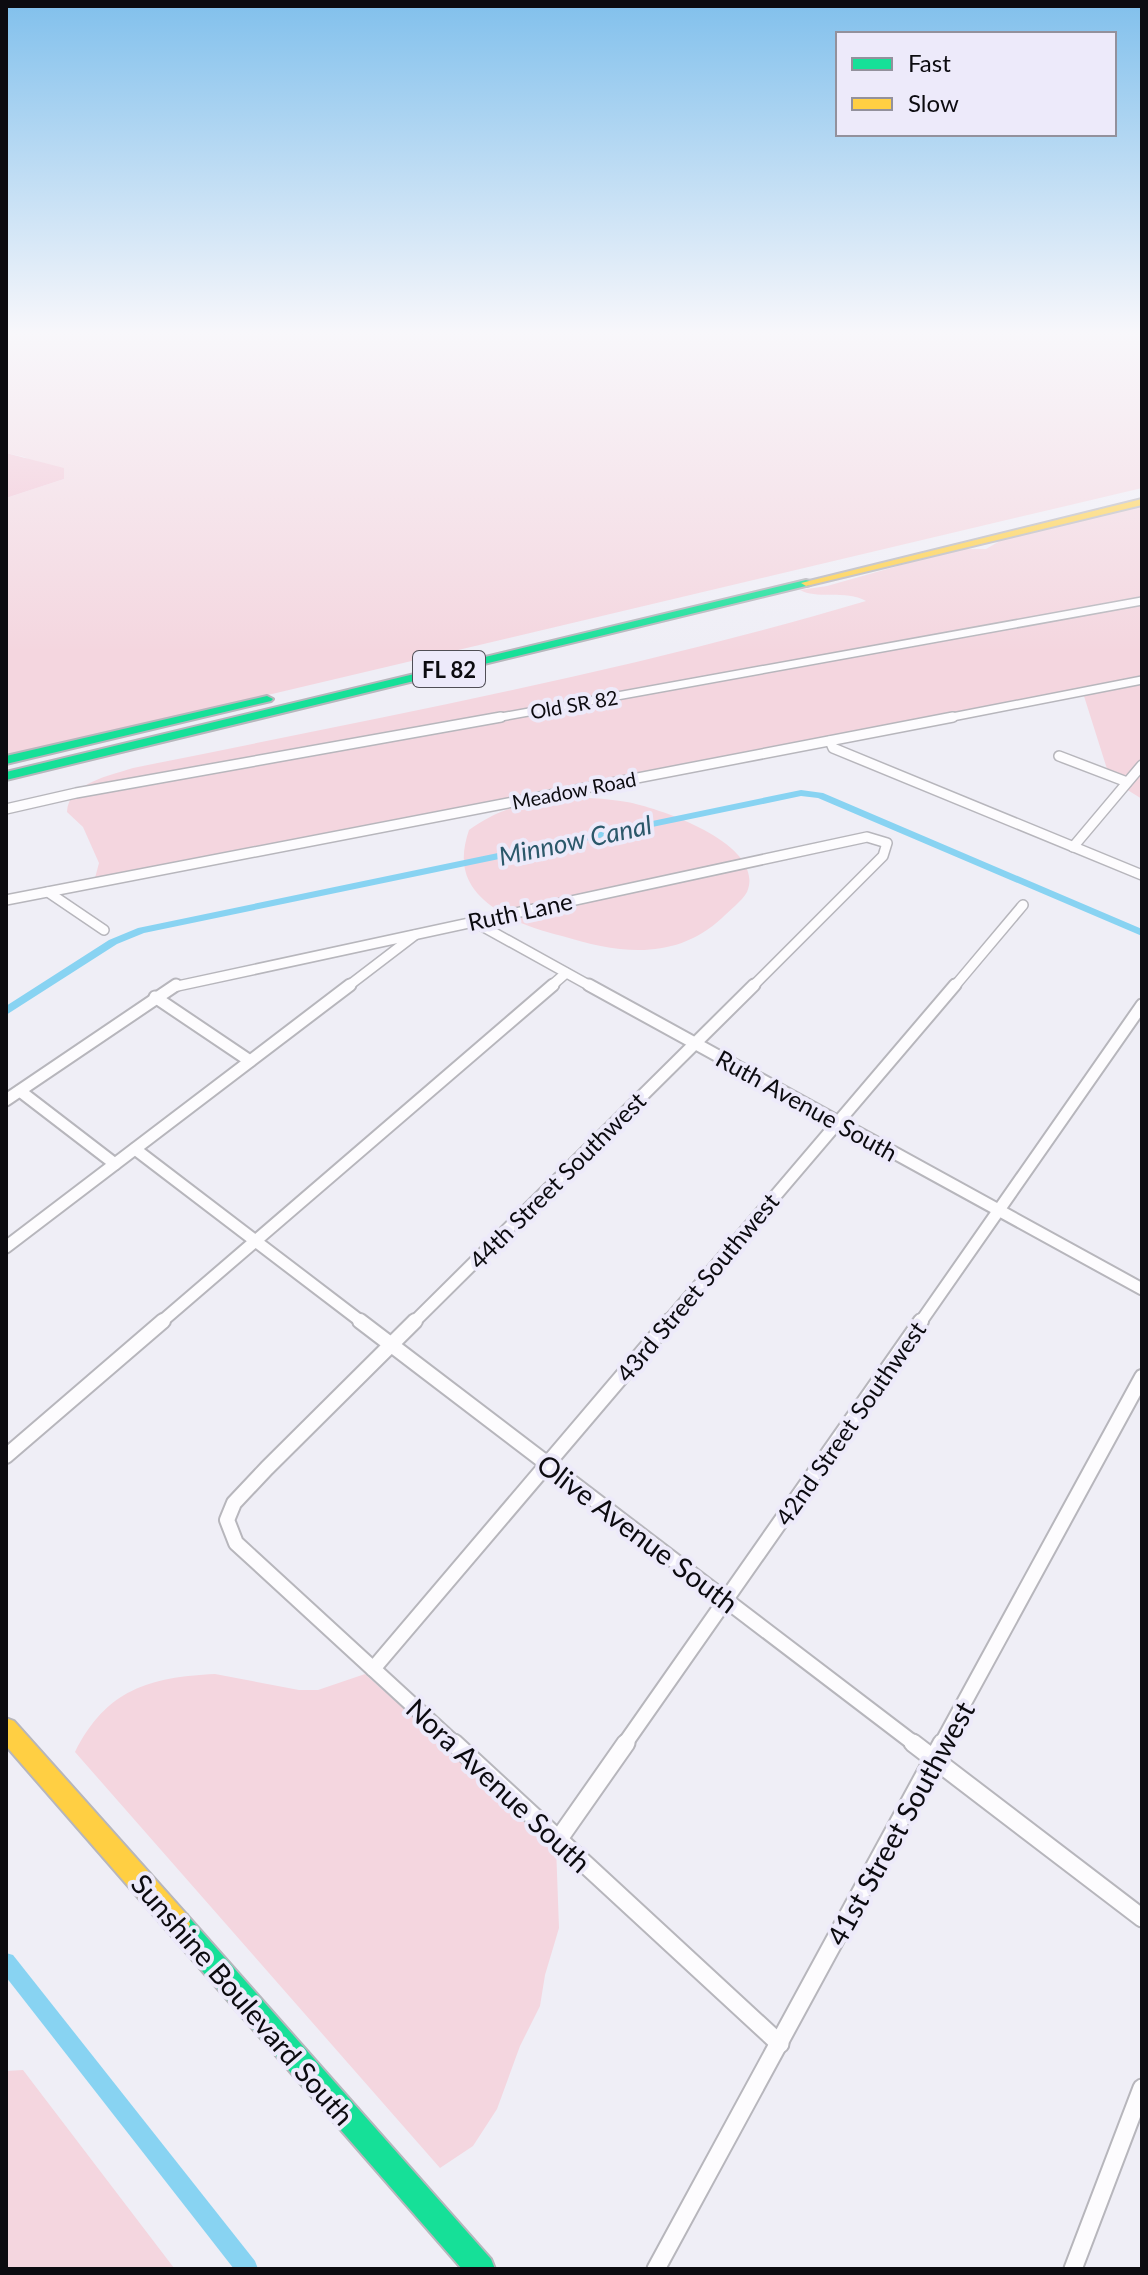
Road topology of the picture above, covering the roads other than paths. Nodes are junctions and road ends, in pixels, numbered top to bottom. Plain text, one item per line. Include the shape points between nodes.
1 (1142, 490) edge
2 (1142, 499) edge
3 (1142, 601) edge
4 (1142, 680) edge
5 (218, 711) junction
6 (830, 741) junction
7 (1059, 756) dead end
8 (6, 760) edge
9 (1142, 765) edge
10 (6, 775) edge
11 (1127, 782) junction
12 (6, 809) edge
13 (887, 843) joint
14 (1073, 847) junction
15 (1142, 875) edge
16 (48, 892) junction
17 (6, 900) edge
18 (1023, 905) dead end
19 (473, 921) junction
20 (104, 930) dead end
21 (419, 932) junction
22 (566, 973) junction
23 (155, 997) junction
24 (1142, 1005) edge
25 (695, 1043) junction
26 (250, 1061) junction
27 (20, 1091) junction
28 (6, 1100) edge
29 (837, 1122) junction
30 (135, 1149) junction
31 (115, 1164) junction
32 (999, 1211) junction
33 (256, 1240) junction
34 (6, 1247) edge
35 (1142, 1289) edge
36 (391, 1345) junction
37 (1142, 1377) edge
38 (6, 1456) edge
39 (547, 1463) junction
40 (227, 1520) joint
41 (726, 1600) junction
42 (373, 1669) junction
43 (6, 1729) edge
44 (934, 1759) junction
45 (558, 1840) junction
46 (1142, 1918) edge
47 (780, 2044) junction
48 (1142, 2088) edge
49 (481, 2269) edge
50 (656, 2269) edge
51 (1073, 2269) edge

1 - 5 main road, FL 82
2 - 10 main road, FL 82
3 - 12 street, Old SR 82
4 - 6 street, Meadow Road
5 - 8 main road, FL 82
5 - 10 main road via 201,720 20,765
6 - 14 street via 833,748
6 - 16 street, Meadow Road
7 - 11 street
9 - 11 street
11 - 14 street
13 - 19 street, Ruth Lane via 867,837
13 - 25 street, 44th Street Southwest via 883,856
14 - 15 street
16 - 17 street, Meadow Road
16 - 20 street
18 - 29 street, 43rd Street Southwest
19 - 21 street, Ruth Lane
19 - 22 street, Ruth Avenue South
21 - 23 street, Ruth Lane via 177,984
21 - 26 street
22 - 25 street, Ruth Avenue South
22 - 33 street
23 - 26 street
23 - 27 street, Ruth Lane
24 - 32 street, 42nd Street Southwest
25 - 29 street, Ruth Avenue South
25 - 36 street, 44th Street Southwest
26 - 30 street
27 - 28 street, Ruth Lane
27 - 31 street
29 - 32 street, Ruth Avenue South
29 - 39 street, 43rd Street Southwest
30 - 31 street
30 - 33 street, Olive Avenue South
31 - 34 street
32 - 35 street, Ruth Avenue South
32 - 41 street, 42nd Street Southwest
33 - 36 street, Olive Avenue South
33 - 38 street
36 - 39 street, Olive Avenue South
36 - 40 street, 44th Street Southwest via 234,1503
37 - 44 street, 41st Street Southwest
39 - 41 street, Olive Avenue South
39 - 42 street, 43rd Street Southwest
40 - 42 street, Nora Avenue South via 236,1543
41 - 44 street, Olive Avenue South
41 - 45 street, 42nd Street Southwest
42 - 45 street, Nora Avenue South
43 - 49 main road, Sunshine Boulevard South
44 - 46 street, Olive Avenue South
44 - 47 street, 41st Street Southwest
45 - 47 street, Nora Avenue South
47 - 50 street, 41st Street Southwest
48 - 51 street

